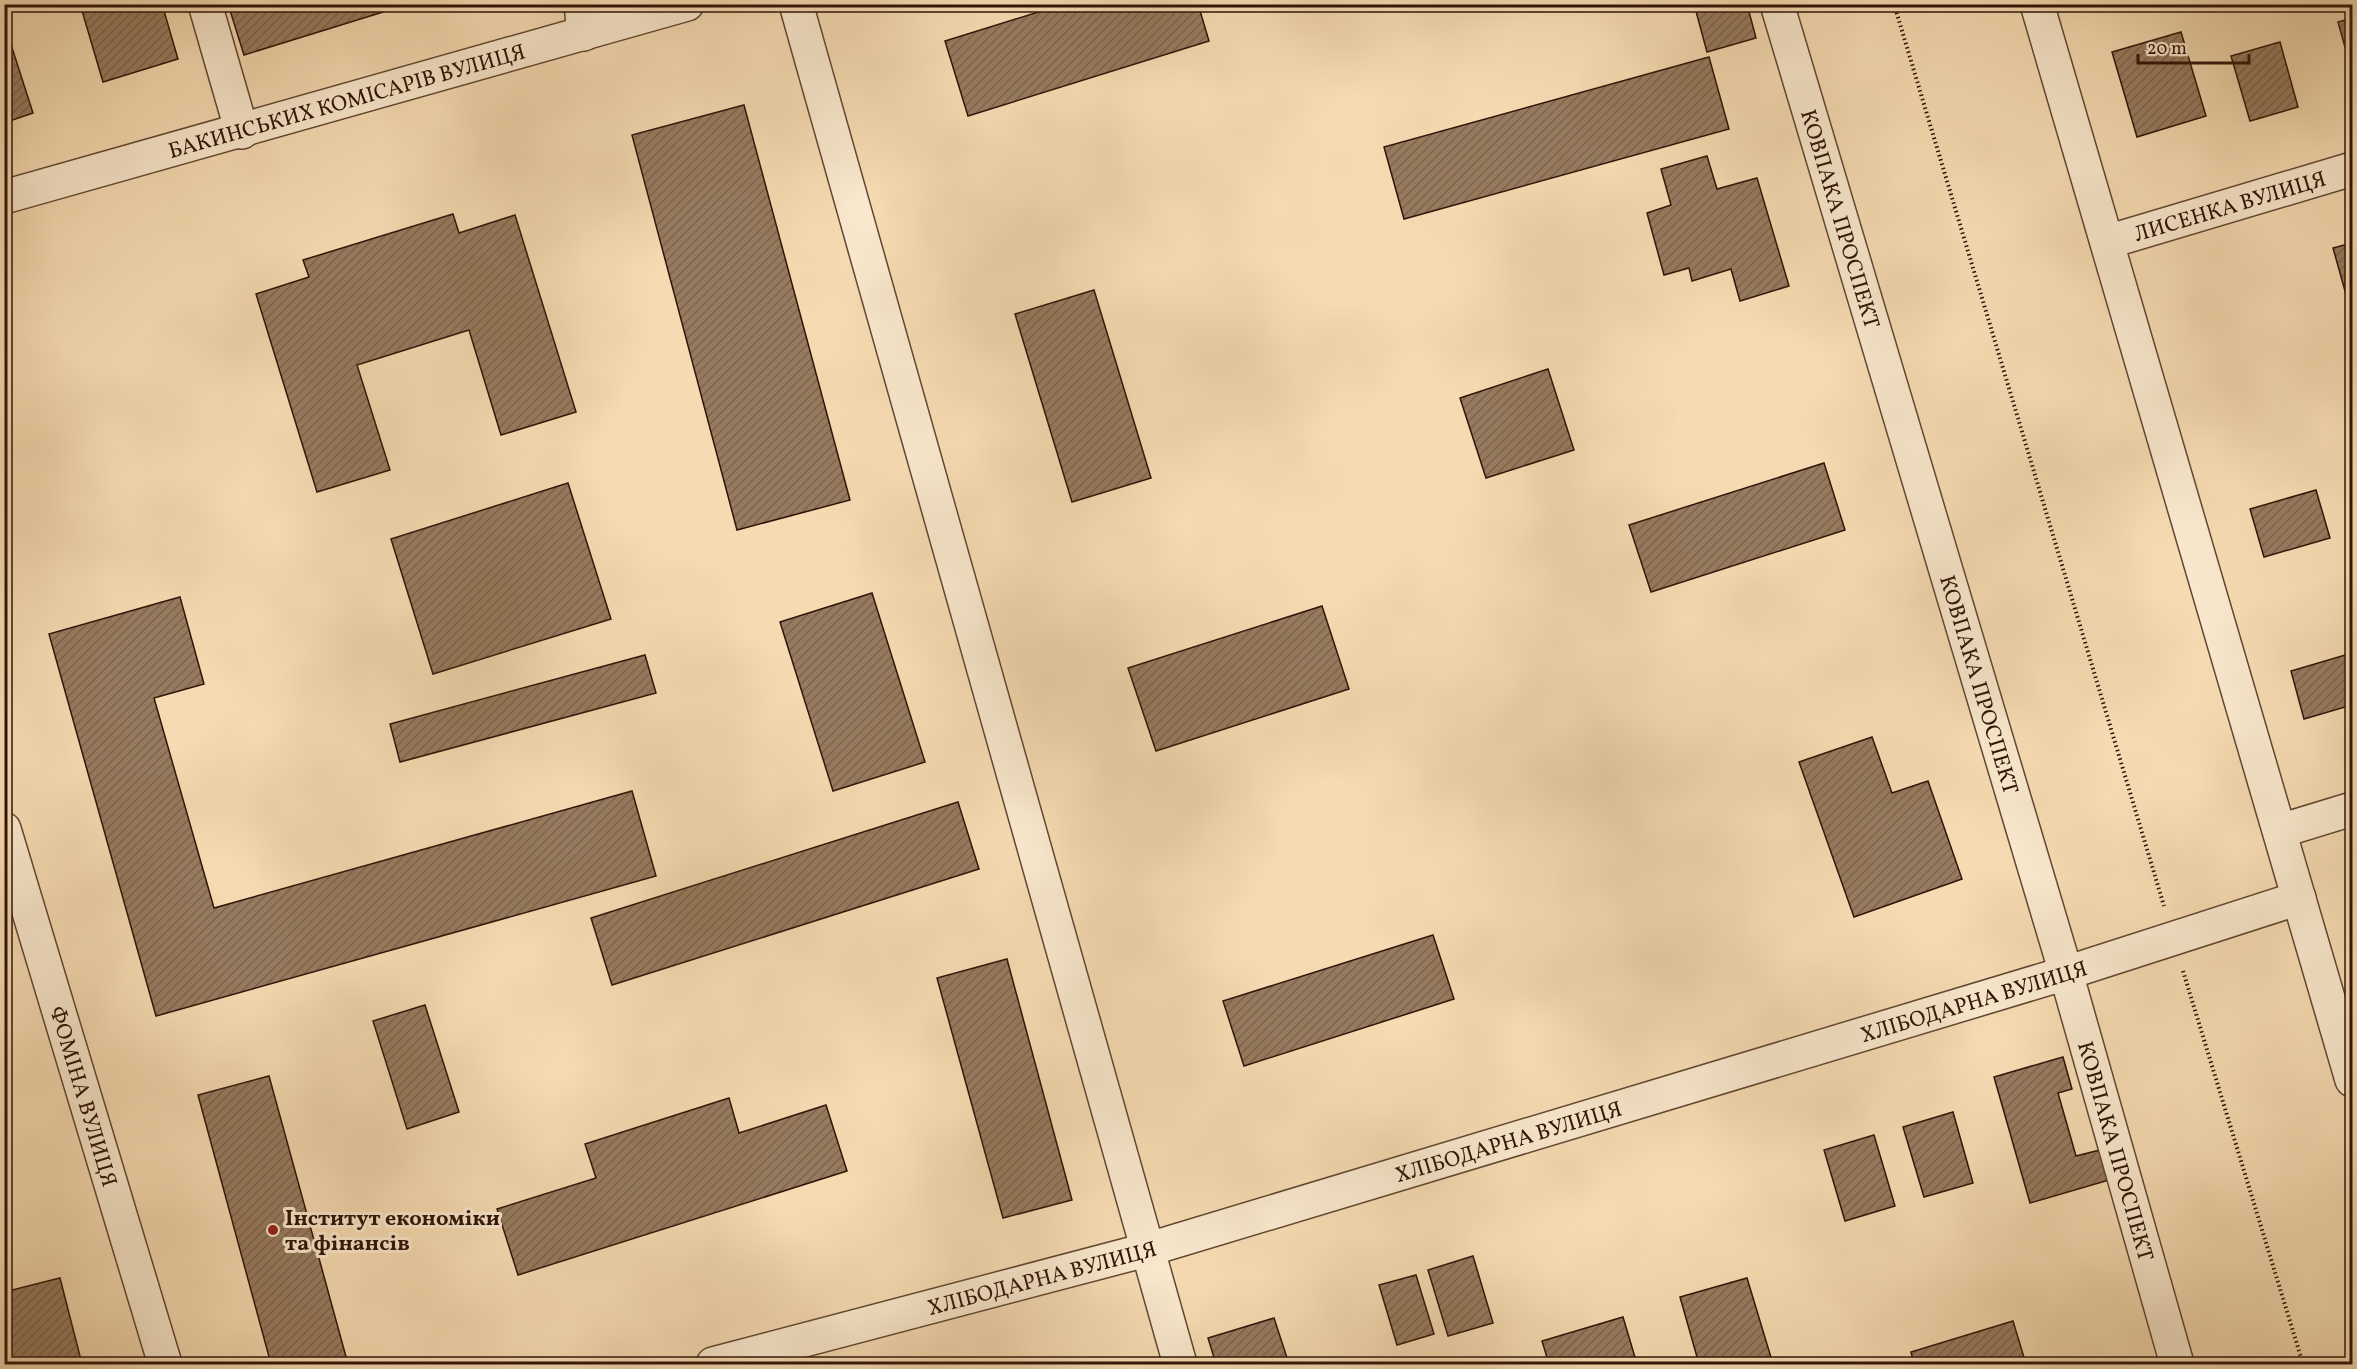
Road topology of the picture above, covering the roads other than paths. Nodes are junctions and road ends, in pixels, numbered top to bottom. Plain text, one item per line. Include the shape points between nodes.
1 (205, 4) edge
2 (687, 4) edge
3 (796, 4) edge
4 (1777, 4) edge
5 (2037, 4) edge
6 (582, 19) edge
7 (242, 132) junction
8 (2352, 169) edge
9 (4, 198) edge
10 (2107, 243) junction
11 (2352, 809) edge
12 (4, 829) edge
13 (2280, 831) junction
14 (2299, 898) junction
15 (2066, 973) junction
16 (2352, 1080) edge
17 (1146, 1250) junction
18 (165, 1365) edge
19 (713, 1365) edge
20 (1180, 1365) edge
21 (2177, 1365) edge

1 - 7 street
2 - 6 street, БАКИНСЬКИХ КОМІСАРІВ ВУЛИЦЯ
3 - 17 street
4 - 15 street, КОВПАКА ПРОСПЕКТ
5 - 10 street
6 - 7 street, БАКИНСЬКИХ КОМІСАРІВ ВУЛИЦЯ
7 - 9 street, БАКИНСЬКИХ КОМІСАРІВ ВУЛИЦЯ
8 - 10 street, ЛИСЕНКА ВУЛИЦЯ
10 - 13 street
11 - 13 street
12 - 18 street, ФОМІНА ВУЛИЦЯ
13 - 14 street
14 - 15 street, ХЛІБОДАРНА ВУЛИЦЯ
14 - 16 street
15 - 17 street, ХЛІБОДАРНА ВУЛИЦЯ
15 - 21 street, КОВПАКА ПРОСПЕКТ
17 - 19 street, ХЛІБОДАРНА ВУЛИЦЯ
17 - 20 street

